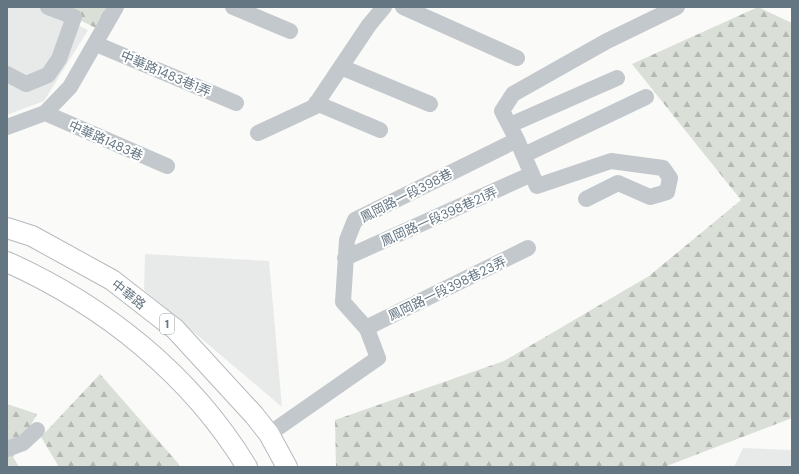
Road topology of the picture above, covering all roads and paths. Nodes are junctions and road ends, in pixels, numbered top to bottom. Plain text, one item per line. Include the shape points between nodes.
1 (48, 7) edge
2 (116, 7) edge
3 (233, 7) edge
4 (384, 7) edge
5 (403, 7) edge
6 (677, 7) edge
7 (290, 31) dead end
8 (96, 44) junction
9 (518, 58) dead end
10 (341, 67) junction
11 (7, 74) edge
12 (617, 78) dead end
13 (646, 97) dead end
14 (316, 102) junction
15 (236, 103) dead end
16 (430, 104) dead end
17 (45, 113) junction
18 (510, 126) junction
19 (7, 127) edge
20 (380, 130) dead end
21 (258, 133) dead end
22 (517, 140) junction
23 (524, 155) junction
24 (167, 166) dead end
25 (535, 180) junction
26 (586, 199) dead end
27 (7, 228) edge
28 (528, 248) dead end
29 (345, 258) junction
30 (7, 262) edge
31 (368, 329) junction
32 (37, 430) dead end
33 (269, 434) junction
34 (7, 449) edge
35 (245, 465) edge
36 (286, 467) edge

1 - 11 lane via 74,18 59,59 48,75 26,84
2 - 8 lane
3 - 7 lane
4 - 10 lane
5 - 9 lane
6 - 18 lane via 607,41 513,94 502,111
8 - 15 lane, 中華路1483巷1弄
8 - 17 lane via 70,87
10 - 14 lane
10 - 16 lane
12 - 18 lane
13 - 23 lane
14 - 20 lane
14 - 21 lane via 314,106
17 - 19 lane
17 - 24 lane, 中華路1483巷
18 - 22 lane
22 - 23 lane
22 - 29 lane, 鳳岡路一段398巷 via 355,220 346,240
23 - 25 lane
25 - 26 lane, 鳳岡路一段398巷21弄 via 611,161 663,168 670,178 667,192 650,198 618,183
25 - 29 lane, 鳳岡路一段398巷21弄
27 - 33 main road, 中華路 / 1 via 32,236 112,280 174,329
28 - 31 lane, 鳳岡路一段398巷23弄
29 - 31 lane, 鳳岡路一段398巷 via 343,302
30 - 35 main road via 91,306 156,357 207,410
31 - 33 lane, 鳳岡路一段398巷 via 378,358
32 - 34 lane via 23,443
33 - 36 main road, 中華路 / 1

